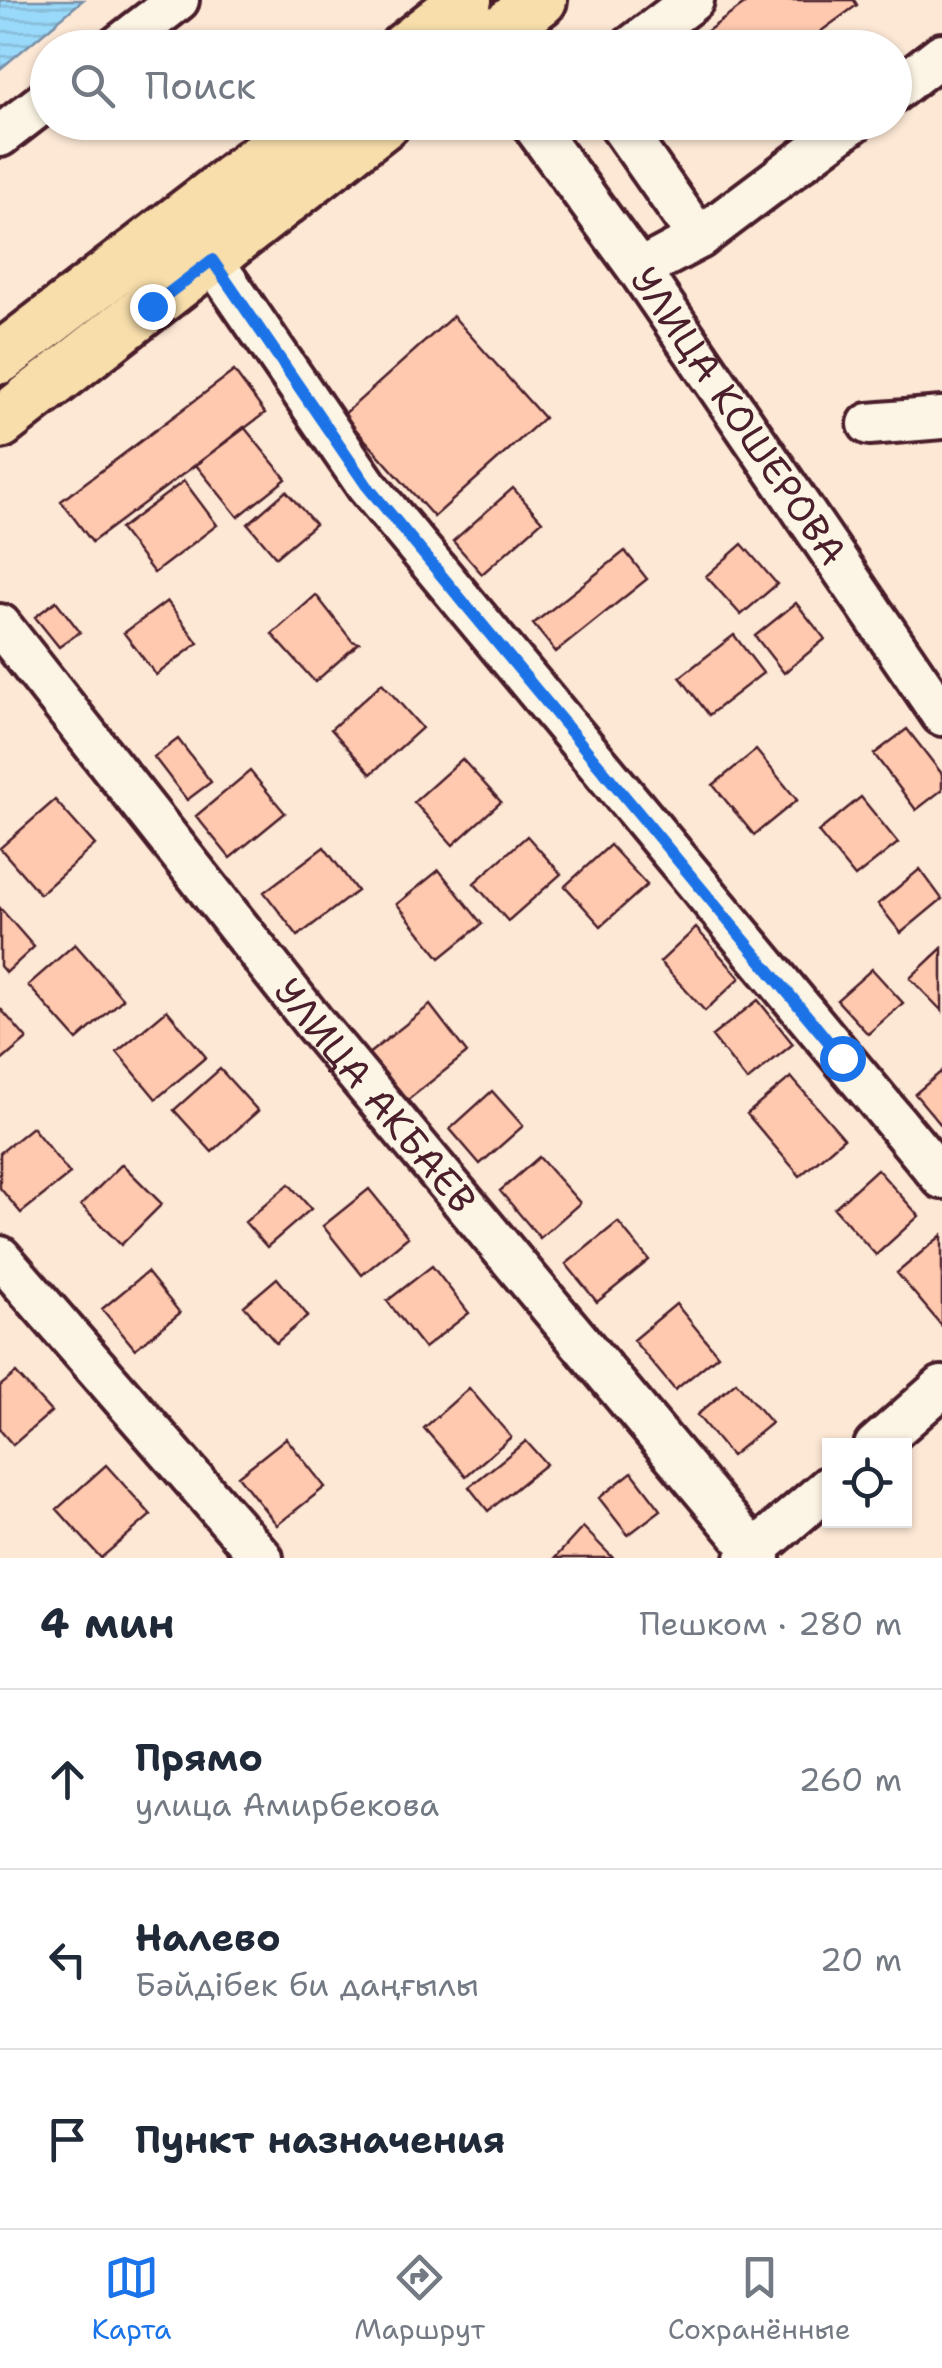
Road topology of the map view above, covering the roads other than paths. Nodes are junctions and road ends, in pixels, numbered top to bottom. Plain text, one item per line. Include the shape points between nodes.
1 (178, 0) edge
2 (540, 0) edge
3 (693, 0) edge
4 (468, 27) edge
5 (139, 30) edge
6 (654, 30) edge
7 (942, 54) edge
8 (912, 77) edge
9 (30, 114) edge
10 (0, 136) edge
11 (284, 140) edge
12 (362, 140) edge
13 (543, 140) edge
14 (631, 140) edge
15 (828, 140) edge
16 (700, 238) junction
17 (212, 260) junction
18 (639, 270) junction
19 (0, 358) edge
20 (942, 418) edge
21 (0, 424) edge
22 (869, 424) dead end
23 (0, 625) edge
24 (942, 714) edge
25 (942, 1178) edge
26 (0, 1257) edge
27 (942, 1387) edge
28 (885, 1438) edge
29 (822, 1493) edge
30 (754, 1556) edge
31 (262, 1558) edge

1 - 5 street
2 - 4 main road
3 - 6 street
7 - 8 street
9 - 10 street
11 - 19 main road
12 - 17 main road
13 - 18 street, УЛИЦА КОШЕРОВА
14 - 16 street
15 - 16 street
16 - 18 street
17 - 21 main road
17 - 25 street via 367,486
18 - 24 street, УЛИЦА КОШЕРОВА
20 - 22 street
23 - 30 street, УЛИЦА АКБАЕВ via 314,1023
26 - 31 street
27 - 28 street
29 - 30 street

